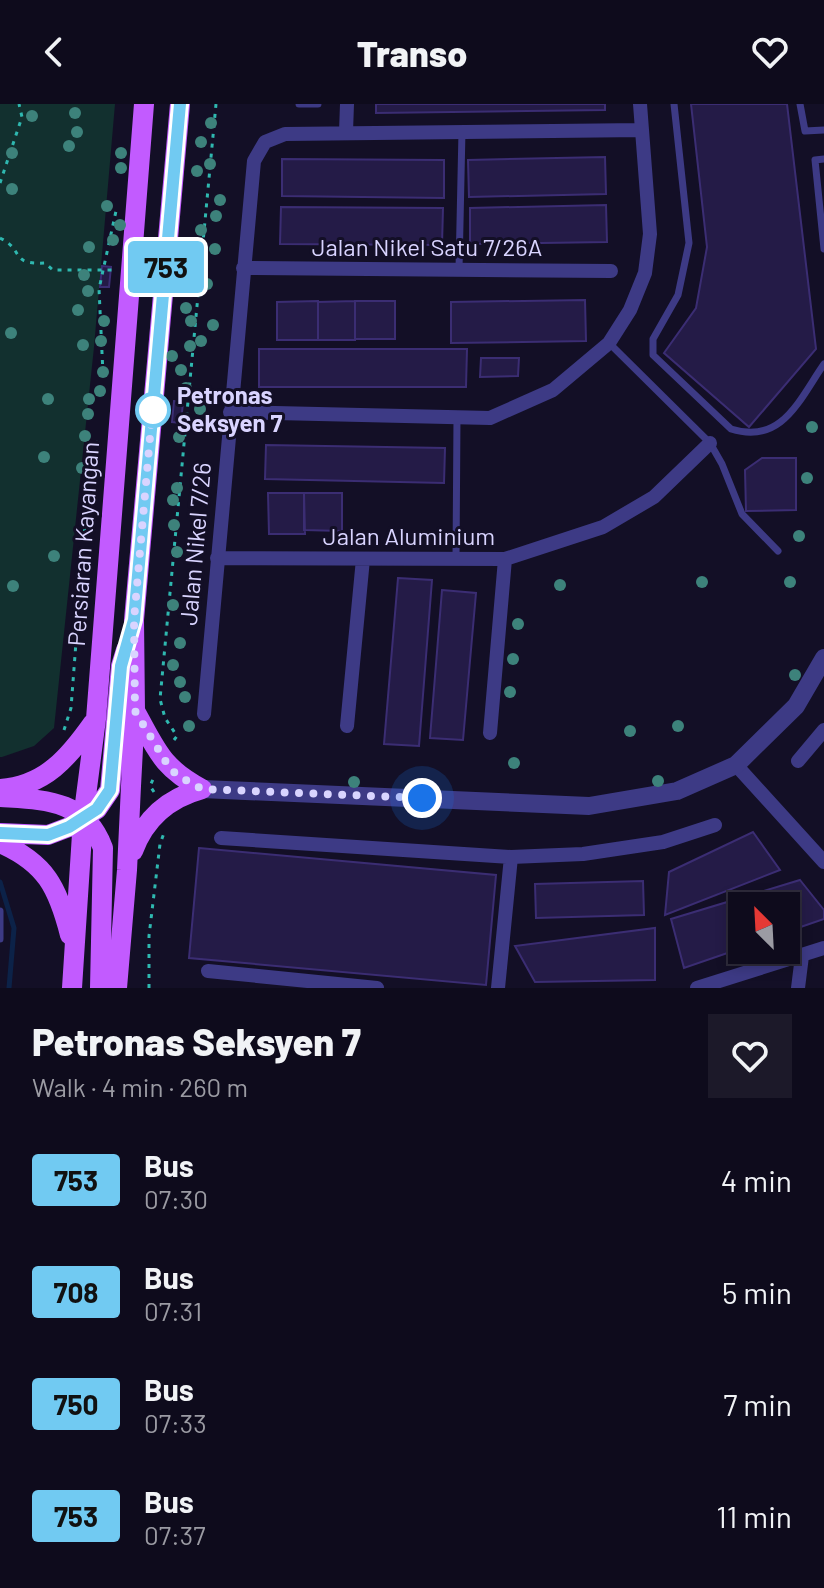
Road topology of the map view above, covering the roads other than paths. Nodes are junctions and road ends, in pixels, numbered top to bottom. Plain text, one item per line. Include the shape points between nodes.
1 (144, 104) edge
2 (180, 104) edge
3 (299, 104) edge
4 (318, 104) edge
5 (347, 104) edge
6 (640, 104) edge
7 (674, 104) edge
8 (800, 104) edge
9 (642, 130) junction
10 (824, 130) edge
11 (462, 131) junction
12 (346, 132) junction
13 (824, 159) edge
14 (824, 249) edge
15 (243, 268) junction
16 (459, 269) junction
17 (611, 271) dead end
18 (609, 343) junction
19 (824, 364) edge
20 (230, 412) junction
21 (457, 417) junction
22 (710, 443) junction
23 (778, 551) dead end
24 (217, 558) junction
25 (363, 559) junction
26 (456, 559) junction
27 (505, 559) junction
28 (134, 620) junction
29 (824, 658) edge
30 (135, 711) junction
31 (204, 714) dead end
32 (96, 719) junction
33 (347, 726) dead end
34 (824, 730) edge
35 (490, 733) dead end
36 (798, 761) dead end
37 (736, 765) junction
38 (0, 789) edge
39 (202, 789) junction
40 (0, 797) edge
41 (83, 819) junction
42 (715, 825) dead end
43 (0, 833) edge
44 (221, 838) dead end
45 (0, 843) edge
46 (511, 857) junction
47 (824, 862) edge
48 (127, 870) junction
49 (0, 911) edge
50 (0, 939) edge
51 (824, 948) edge
52 (74, 955) junction
53 (802, 956) junction
54 (208, 971) dead end
55 (72, 988) edge
56 (100, 988) edge
57 (117, 988) edge
58 (377, 988) edge
59 (498, 988) edge
60 (697, 988) edge
61 (798, 988) edge

1 - 32 main road, Persiaran Kayangan
2 - 28 main road
3 - 4 lane
5 - 12 street
6 - 9 street
7 - 19 lane via 689,243 678,295 653,339 653,355 731,429 747,434 782,424
8 - 10 lane via 805,131
9 - 11 street
9 - 18 street via 650,234 645,273
11 - 12 street
11 - 16 lane
12 - 15 street, Jalan Nikel 7/26 via 285,134 265,142 254,161
13 - 14 lane via 815,160
15 - 16 street, Jalan Nikel Satu 7/26A
15 - 20 street, Jalan Nikel 7/26
16 - 17 street, Jalan Nikel Satu 7/26A
18 - 21 street via 553,390 490,418
18 - 22 lane
20 - 21 street
20 - 24 street, Jalan Nikel 7/26
21 - 26 lane
22 - 23 lane via 742,514
22 - 27 street, Jalan Aluminium via 654,497 603,527
24 - 25 street, Jalan Aluminium
24 - 31 street, Jalan Nikel 7/26
25 - 26 street, Jalan Aluminium
25 - 33 street
26 - 27 street, Jalan Aluminium
27 - 35 street
28 - 30 main road
28 - 41 main road via 121,666 110,790
29 - 37 street via 796,706
30 - 39 main road via 162,758 177,775
30 - 48 main road
32 - 38 main road via 69,756 46,776
32 - 41 main road, Persiaran Kayangan
34 - 36 street
37 - 39 street via 677,791 589,806
37 - 47 street
39 - 48 main road via 164,805 144,827
40 - 41 main road via 51,800
41 - 43 main road via 48,835
41 - 52 main road, Persiaran Kayangan
41 - 56 main road via 97,832 103,848
42 - 46 street via 663,842 583,854
44 - 46 street
45 - 52 main road via 37,864 53,884
46 - 59 street
48 - 57 main road
49 - 50 lane
51 - 53 street
52 - 55 main road, Persiaran Kayangan
53 - 60 street
53 - 61 street
54 - 58 street

